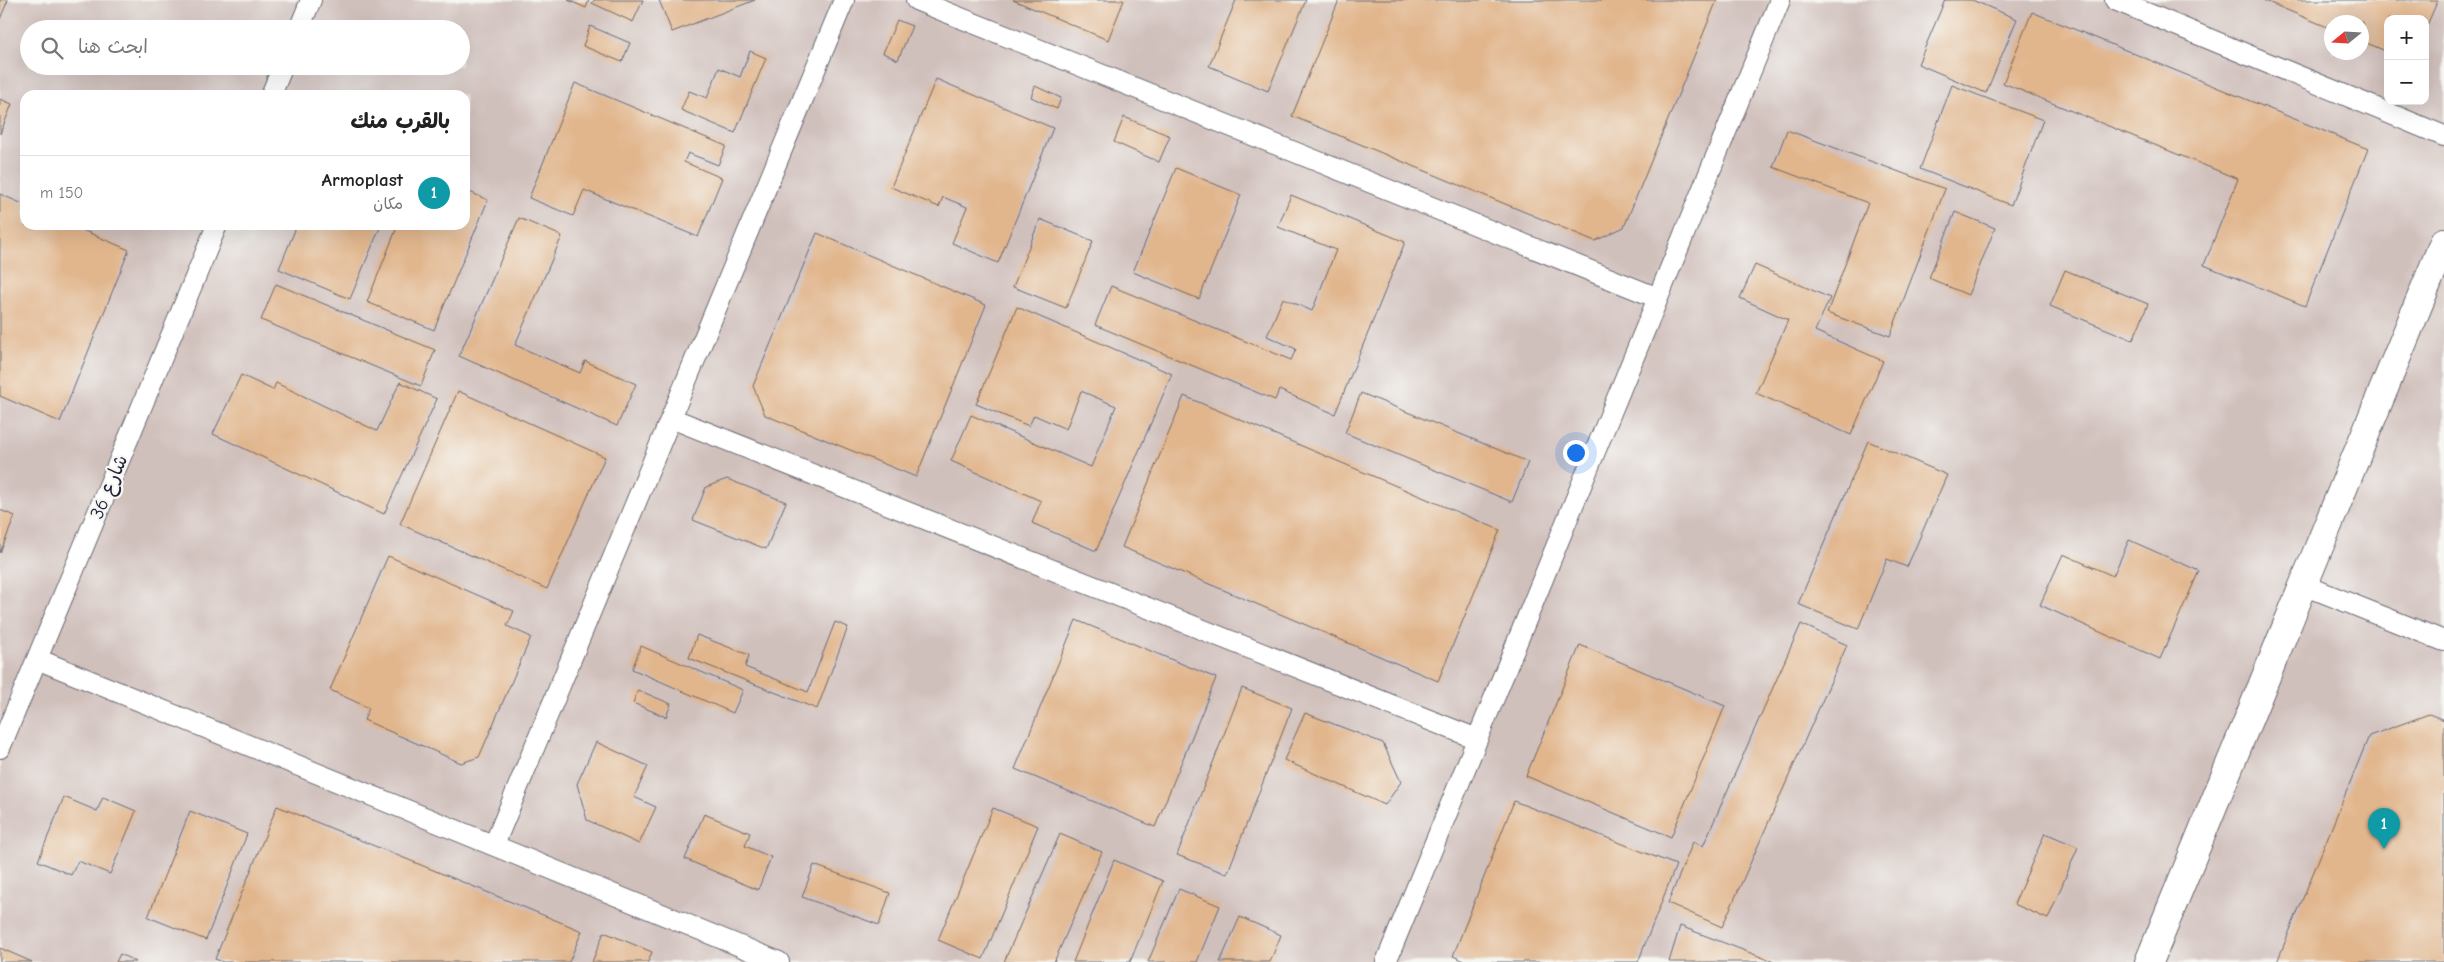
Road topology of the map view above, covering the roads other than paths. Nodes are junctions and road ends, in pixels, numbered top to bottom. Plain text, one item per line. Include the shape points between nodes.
1 (844, 0) edge
2 (916, 0) edge
3 (1780, 0) edge
4 (2115, 0) edge
5 (304, 2) edge
6 (301, 20) edge
7 (279, 75) edge
8 (273, 90) edge
9 (2444, 136) edge
10 (215, 230) edge
11 (2444, 242) edge
12 (1658, 298) junction
13 (671, 418) junction
14 (2304, 585) junction
15 (2444, 642) edge
16 (37, 659) junction
17 (1477, 739) junction
18 (0, 748) edge
19 (494, 845) junction
20 (779, 962) edge
21 (1386, 962) edge
22 (2149, 962) edge

1 - 13 lane
2 - 12 lane
3 - 12 lane
4 - 9 lane
5 - 6 lane
7 - 8 lane
10 - 16 lane, شارع 36
11 - 14 street
12 - 17 lane
13 - 17 lane
13 - 19 lane
14 - 15 lane
14 - 22 street
16 - 18 lane, شارع 36
16 - 19 lane
17 - 21 lane
19 - 20 lane

